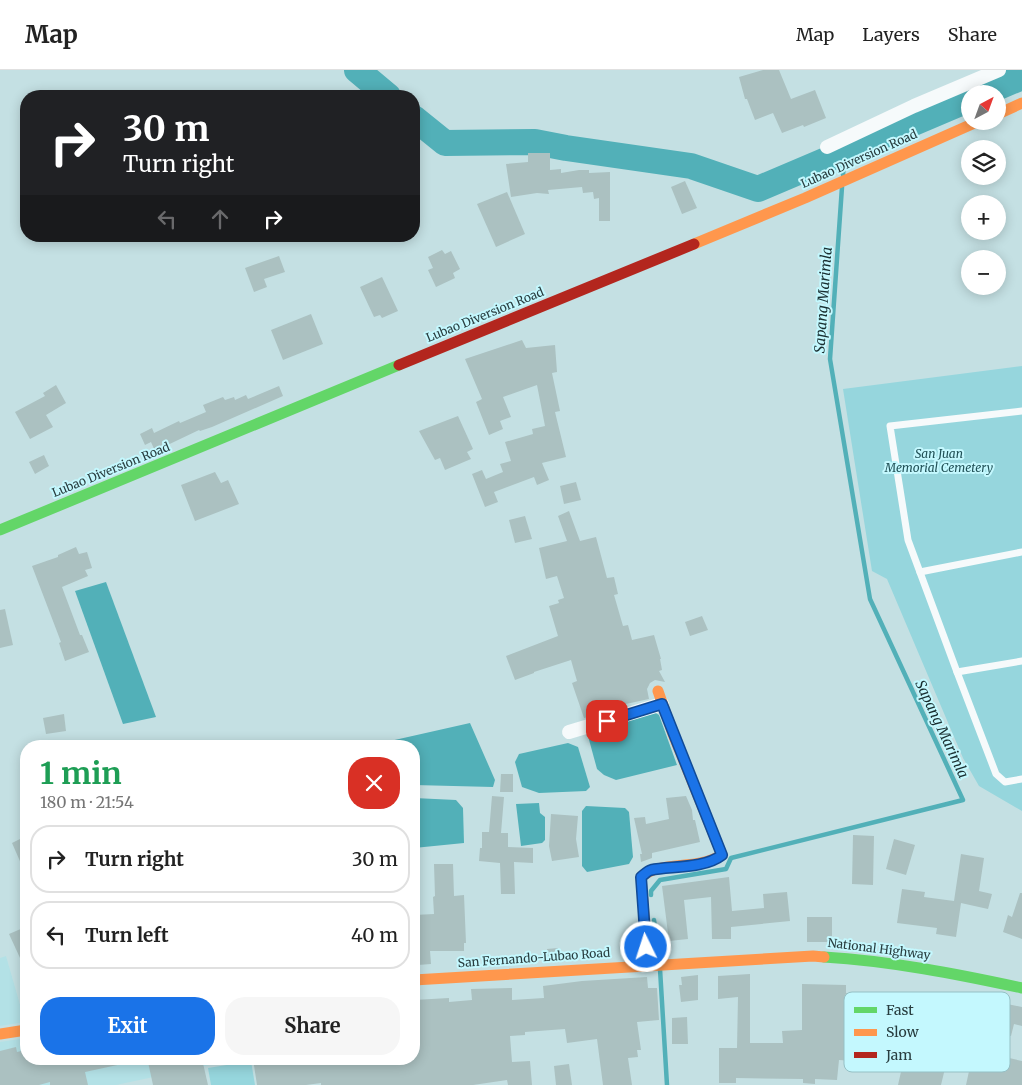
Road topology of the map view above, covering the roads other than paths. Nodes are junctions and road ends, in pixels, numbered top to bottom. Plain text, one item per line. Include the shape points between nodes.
1 (999, 70) edge
2 (1022, 103) edge
3 (1006, 110) edge
4 (961, 129) edge
5 (828, 147) dead end
6 (1022, 411) edge
7 (0, 530) edge
8 (1022, 552) edge
9 (920, 572) junction
10 (1022, 662) edge
11 (956, 672) junction
12 (660, 698) joint
13 (569, 732) dead end
14 (1022, 779) edge
15 (669, 857) dead end
16 (672, 869) junction
17 (652, 964) junction
18 (420, 980) edge
19 (1022, 988) edge
20 (20, 1031) edge
21 (0, 1034) edge

1 - 5 street
2 - 3 street
4 - 7 street, Lubao Diversion Road via 804,198
6 - 9 lane via 890,426 908,540
8 - 9 lane
9 - 11 lane
10 - 11 lane
11 - 14 lane via 996,774 1005,782
12 - 13 street
12 - 16 street via 722,855 717,859
15 - 16 lane
16 - 17 street via 649,871 641,877
17 - 18 street, San Fernando-Lubao Road
17 - 19 street, National Highway via 813,956 849,958 954,973
20 - 21 street

